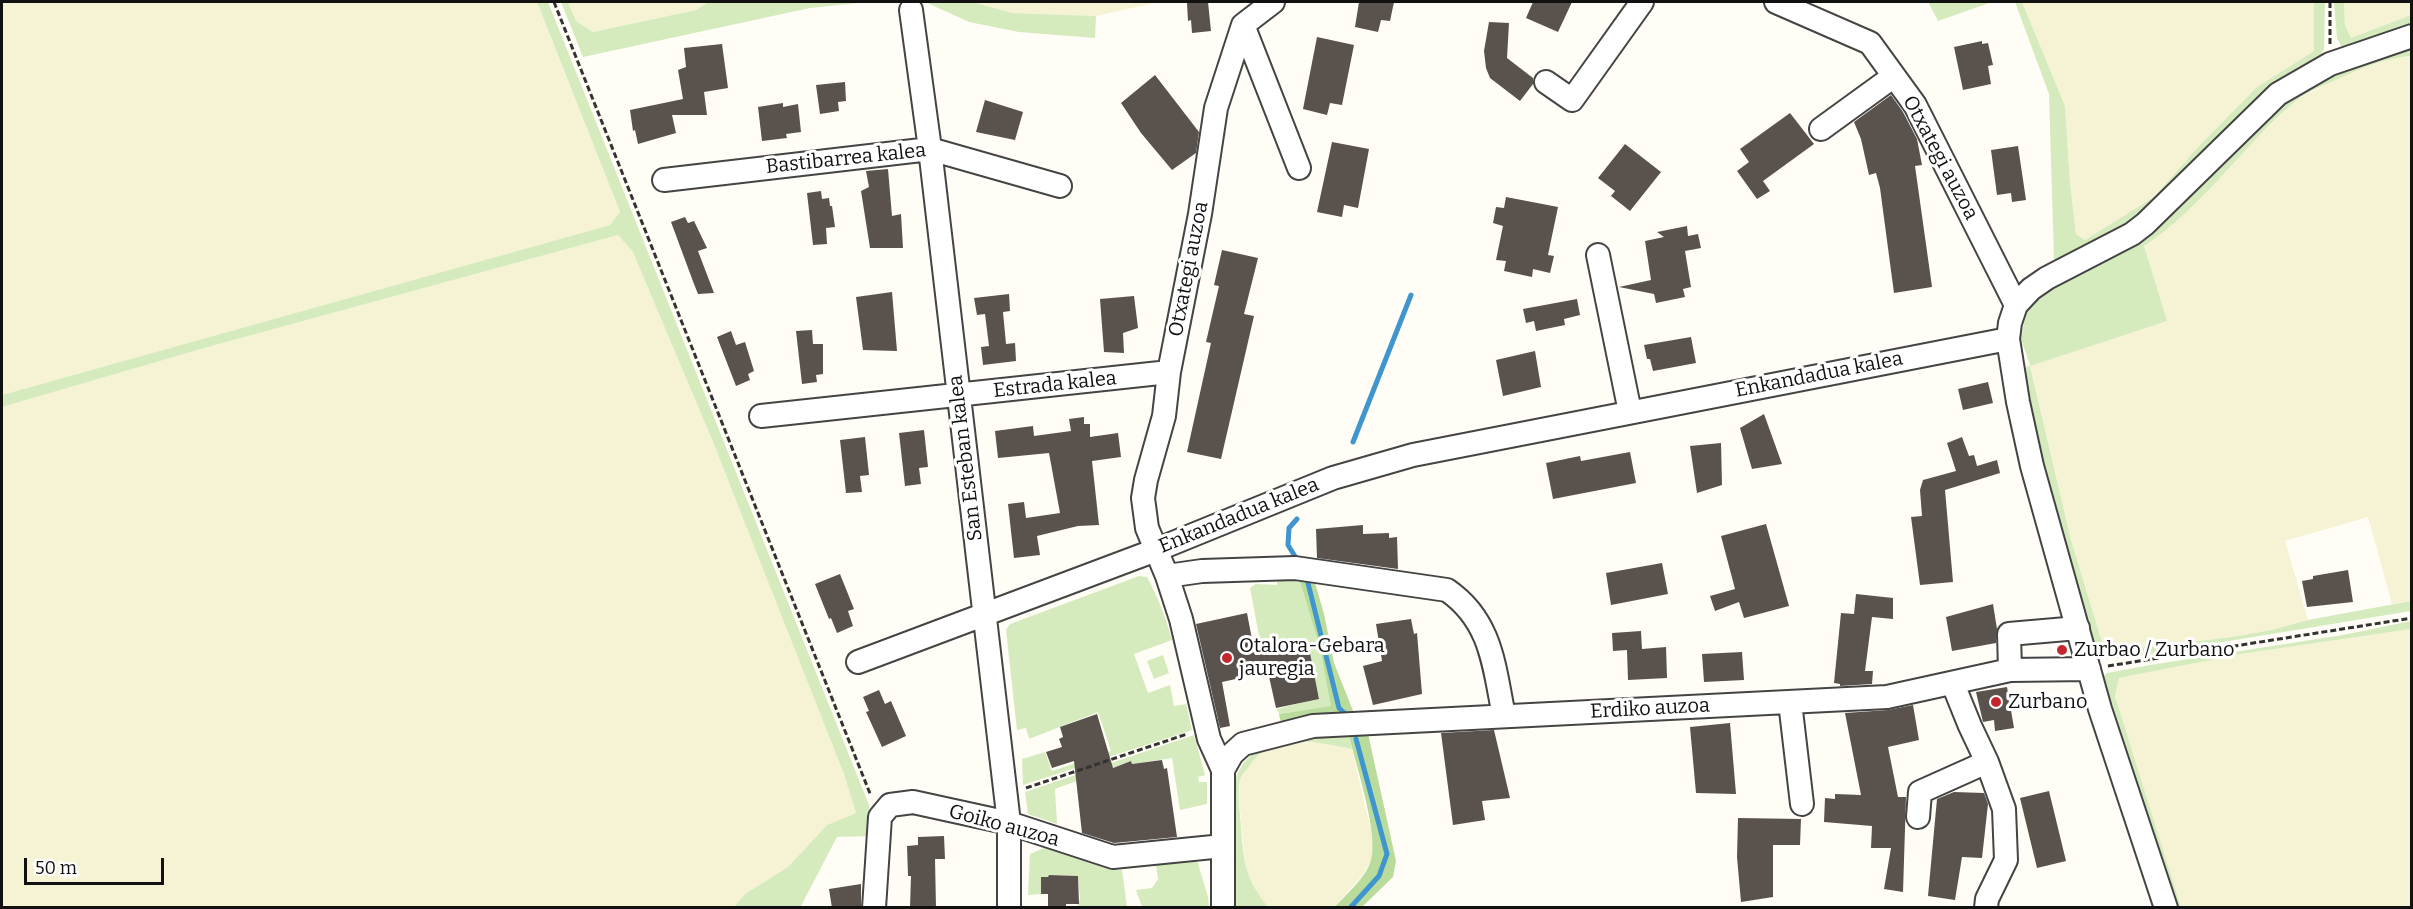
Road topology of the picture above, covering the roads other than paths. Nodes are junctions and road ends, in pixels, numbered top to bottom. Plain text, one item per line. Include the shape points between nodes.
1 (1273, 2) edge
2 (1642, 2) edge
3 (1776, 2) edge
4 (910, 10) dead end
5 (1244, 25) junction
6 (2412, 36) edge
7 (1894, 76) junction
8 (1545, 82) dead end
9 (1821, 129) dead end
10 (930, 148) junction
11 (1299, 168) dead end
12 (664, 180) dead end
13 (1060, 186) dead end
14 (1598, 255) dead end
15 (2016, 305) junction
16 (2008, 339) junction
17 (1169, 372) junction
18 (958, 396) junction
19 (1630, 412) junction
20 (761, 416) dead end
21 (1156, 550) junction
22 (1167, 576) junction
23 (984, 613) junction
24 (2078, 628) junction
25 (858, 662) dead end
26 (2089, 669) junction
27 (2010, 670) junction
28 (1953, 684) junction
29 (1790, 702) junction
30 (1504, 716) junction
31 (1988, 762) junction
32 (1223, 770) junction
33 (1802, 804) dead end
34 (1918, 817) dead end
35 (1009, 823) junction
36 (1223, 846) junction
37 (874, 908) edge
38 (1009, 908) edge
39 (1223, 908) edge
40 (1986, 908) edge
41 (2166, 908) edge

1 - 5 street
2 - 8 street via 1572,100
3 - 7 street, Otxategi auzoa via 1870,42
4 - 10 street, San Esteban kalea
5 - 11 street
5 - 17 street, Otxategi auzoa via 1216,108
6 - 15 street via 2330,64 2278,94 2132,234 2047,278
7 - 9 street
7 - 15 street, Otxategi auzoa via 1915,105
10 - 12 street, Bastibarrea kalea
10 - 13 street, Bastibarrea kalea
10 - 18 street, San Esteban kalea
14 - 19 street
15 - 16 street
16 - 19 street, Enkandadua kalea
16 - 24 street via 2032,466
17 - 18 street, Estrada kalea
17 - 21 street, Otxategi auzoa via 1164,416 1143,498 1147,528
18 - 20 street, Estrada kalea
18 - 23 street, San Esteban kalea
19 - 21 street, Enkandadua kalea via 1413,454 1333,478
21 - 22 street
21 - 23 street, Enkandadua kalea
22 - 30 street via 1295,568 1447,590 1464,602 1479,621 1489,646
22 - 32 street via 1209,740
23 - 25 street, Enkandadua kalea
23 - 35 street, San Esteban kalea
24 - 26 street
24 - 27 street via 2009,634
26 - 27 street, Erdiko auzoa
26 - 41 street
27 - 28 street, Erdiko auzoa
28 - 29 street, Erdiko auzoa via 1887,697
28 - 31 street
29 - 30 street, Erdiko auzoa
29 - 33 street
30 - 32 street, Erdiko auzoa via 1313,726 1243,744
31 - 34 street via 1920,792
31 - 40 street via 2004,809 2006,860
32 - 36 street
35 - 36 street, Goiko auzoa via 1113,857
35 - 37 street, Goiko auzoa via 913,802 890,805 880,817
35 - 38 street, San Esteban kalea
36 - 39 street

